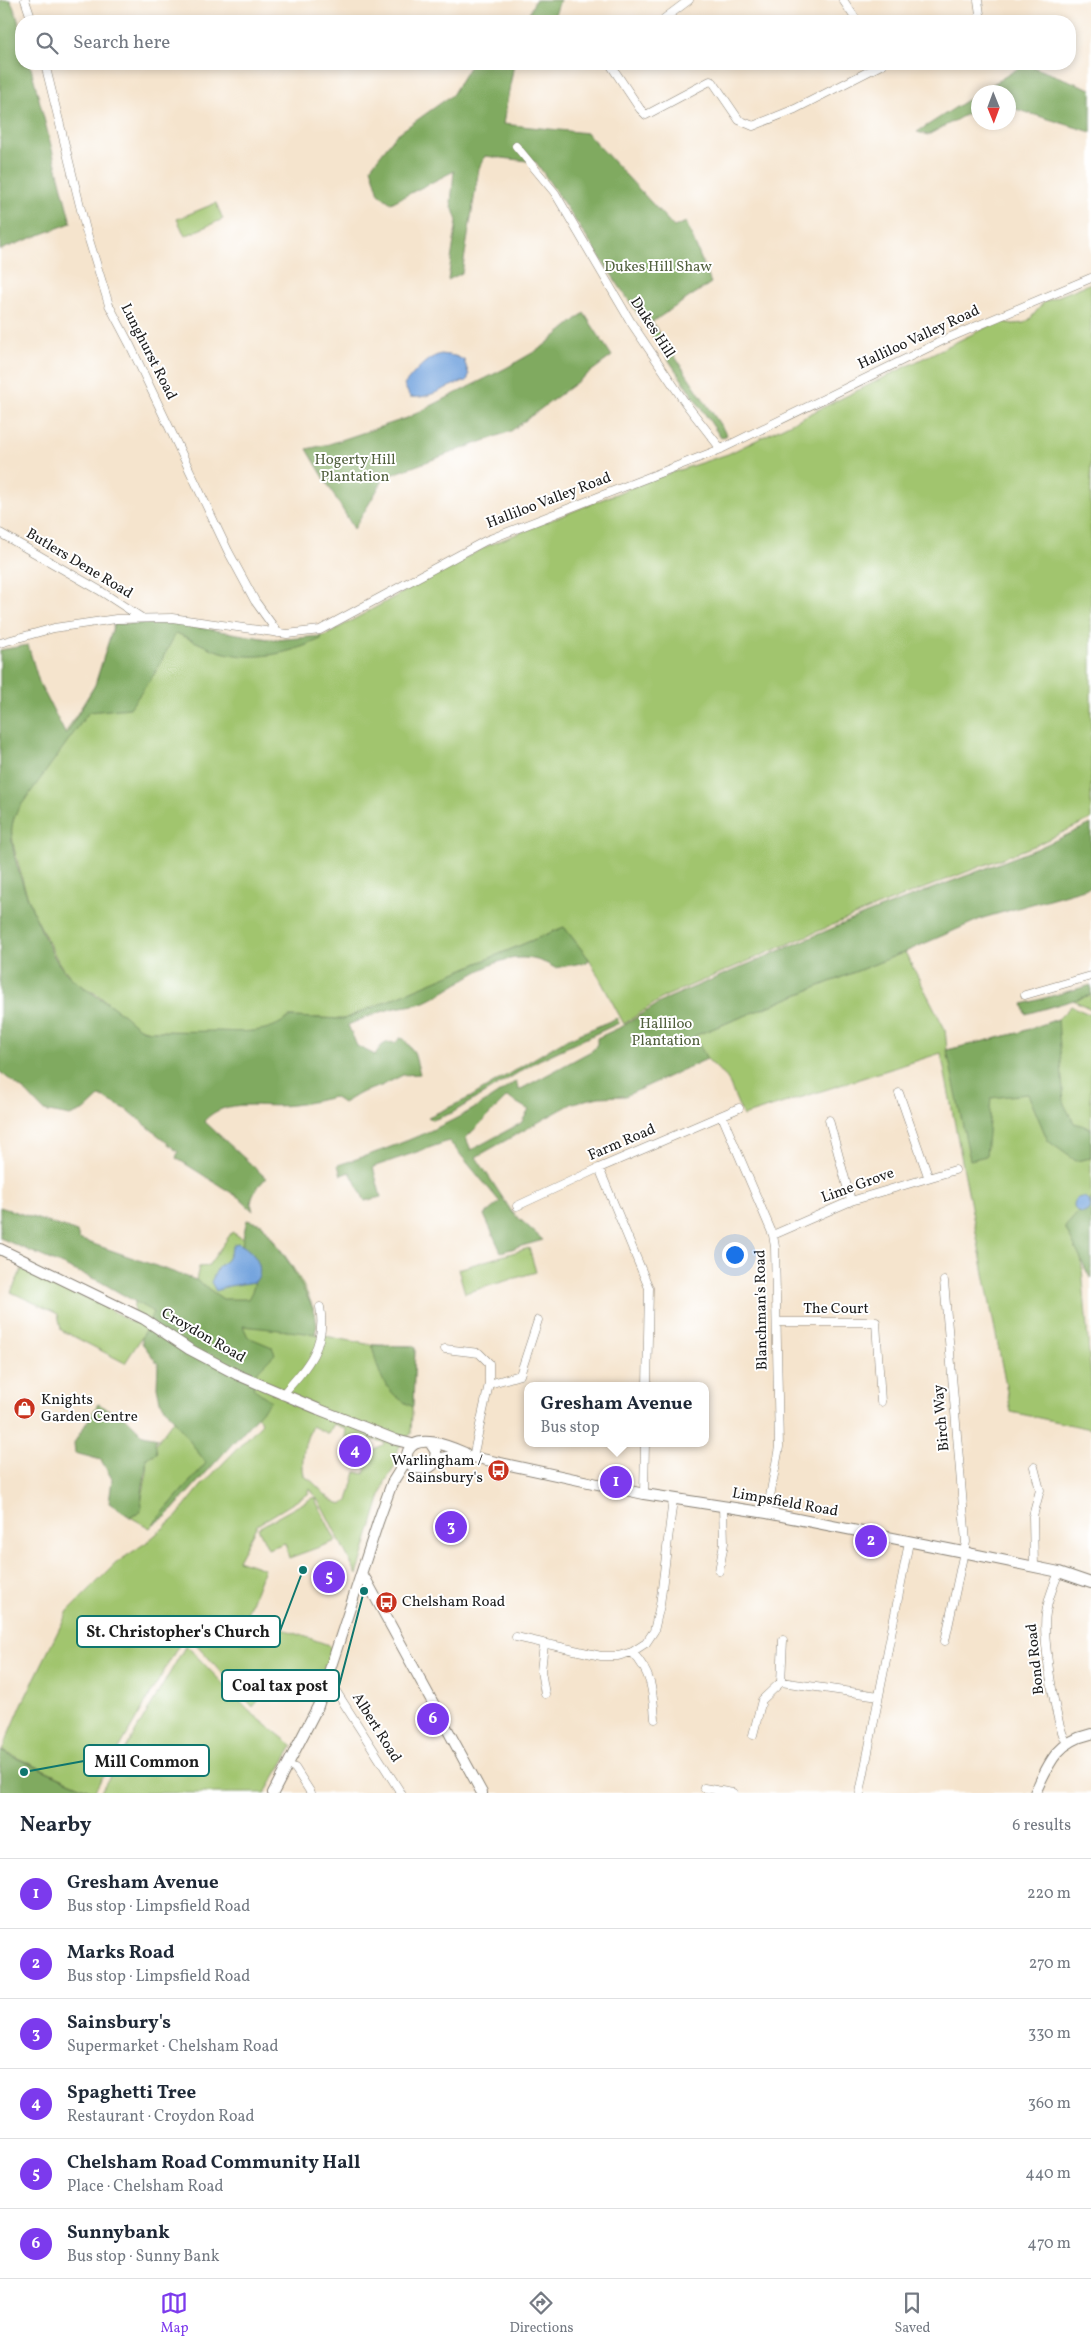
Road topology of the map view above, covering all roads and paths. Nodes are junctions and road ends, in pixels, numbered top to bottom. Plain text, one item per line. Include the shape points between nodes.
1 (25, 0) edge
2 (689, 0) edge
3 (843, 0) edge
4 (978, 0) edge
5 (30, 15) edge
6 (669, 15) edge
7 (853, 15) edge
8 (980, 15) edge
9 (46, 70) edge
10 (614, 70) edge
11 (871, 70) edge
12 (516, 146) dead end
13 (1091, 278) edge
14 (721, 449) junction
15 (0, 533) edge
16 (143, 619) junction
17 (278, 633) junction
18 (0, 642) edge
19 (1091, 976) edge
20 (1025, 995) dead end
21 (899, 1093) dead end
22 (739, 1108) dead end
23 (722, 1116) junction
24 (829, 1120) dead end
25 (598, 1168) junction
26 (955, 1170) dead end
27 (928, 1176) junction
28 (851, 1201) junction
29 (517, 1206) dead end
30 (773, 1235) junction
31 (0, 1249) edge
32 (944, 1281) dead end
33 (320, 1306) dead end
34 (538, 1320) dead end
35 (777, 1322) junction
36 (445, 1349) dead end
37 (647, 1382) edge
38 (489, 1384) junction
39 (282, 1395) junction
40 (881, 1402) dead end
41 (431, 1444) junction
42 (645, 1447) edge
43 (409, 1452) junction
44 (473, 1457) junction
45 (436, 1459) junction
46 (1034, 1466) dead end
47 (414, 1468) junction
48 (400, 1473) junction
49 (644, 1494) junction
50 (673, 1499) junction
51 (724, 1507) junction
52 (767, 1513) junction
53 (908, 1542) junction
54 (963, 1552) junction
55 (1034, 1567) junction
56 (719, 1571) dead end
57 (1059, 1572) junction
58 (362, 1577) junction
59 (1091, 1584) edge
60 (516, 1636) dead end
61 (783, 1640) dead end
62 (945, 1640) dead end
63 (544, 1644) junction
64 (632, 1652) junction
65 (327, 1678) junction
66 (781, 1682) junction
67 (545, 1694) dead end
68 (879, 1696) junction
69 (655, 1719) dead end
70 (1091, 1734) edge
71 (753, 1735) dead end
72 (1066, 1743) junction
73 (289, 1764) junction
74 (704, 1788) dead end
75 (273, 1793) edge
76 (312, 1793) edge
77 (401, 1793) edge
78 (482, 1793) edge
79 (732, 1793) edge
80 (860, 1793) edge
81 (1035, 1793) edge

1 - 5 street
2 - 6 street
3 - 7 street
4 - 8 street
9 - 17 street, Lunghurst Road via 86,230 109,305 217,531 255,601
10 - 11 street via 646,115 710,81 738,120 753,126 795,109
12 - 14 street, Dukes Hill via 554,193 632,324
13 - 14 street, Halliloo Valley Road via 946,339
14 - 17 street, Halliloo Valley Road via 485,541 329,627 306,633
15 - 16 street, Butlers Dene Road
16 - 17 street, Halliloo Valley Road via 179,619
16 - 18 street, Halliloo Valley Road via 116,618 54,628
19 - 20 street
21 - 27 street
22 - 23 street, Farm Road
23 - 25 street, Farm Road
23 - 30 street, Blanchman's Road
24 - 28 street
25 - 29 street, Farm Road
25 - 37 street via 649,1288
26 - 27 street, Lime Grove
27 - 28 street, Lime Grove
28 - 30 street, Lime Grove
30 - 35 street, Blanchman's Road
31 - 39 main road, Croydon Road via 121,1307 189,1349
32 - 54 street, Birch Way via 966,1542
33 - 39 street via 324,1325 318,1346 304,1370
34 - 38 street via 520,1375
35 - 40 street, The Court via 876,1322
35 - 52 street, Blanchman's Road via 778,1452
36 - 38 street via 479,1353 489,1363
38 - 44 street
39 - 43 main road, Croydon Road via 396,1440
41 - 43 main road via 418,1441
41 - 44 main road, Limpsfield Road
41 - 45 main road
42 - 49 street
43 - 47 main road
43 - 48 main road
44 - 45 main road, Limpsfield Road
44 - 49 main road, Limpsfield Road
45 - 47 main road via 427,1469
46 - 55 street via 1040,1490 1033,1516
47 - 48 main road
48 - 58 main road via 392,1483
49 - 50 main road, Limpsfield Road
50 - 51 main road, Limpsfield Road
50 - 64 street via 654,1631 646,1643
51 - 52 main road, Limpsfield Road
51 - 56 street via 724,1543
52 - 53 main road, Limpsfield Road
53 - 54 main road, Limpsfield Road
53 - 68 street
54 - 55 main road, Limpsfield Road
54 - 62 street, Birch Way
55 - 57 main road, Limpsfield Road
57 - 59 main road, Limpsfield Road
57 - 72 street, Bond Road via 1051,1592 1044,1630 1058,1722
58 - 65 main road via 357,1582
58 - 78 main road
60 - 63 street
61 - 66 street
63 - 64 street via 602,1656
63 - 67 street via 542,1671
64 - 69 street via 644,1664 652,1687
65 - 73 main road via 318,1706
65 - 77 street, Albert Road
66 - 68 street
66 - 71 street via 762,1700
68 - 80 street
70 - 72 main road
72 - 81 main road via 1053,1756
73 - 75 main road
73 - 76 street
74 - 79 street

